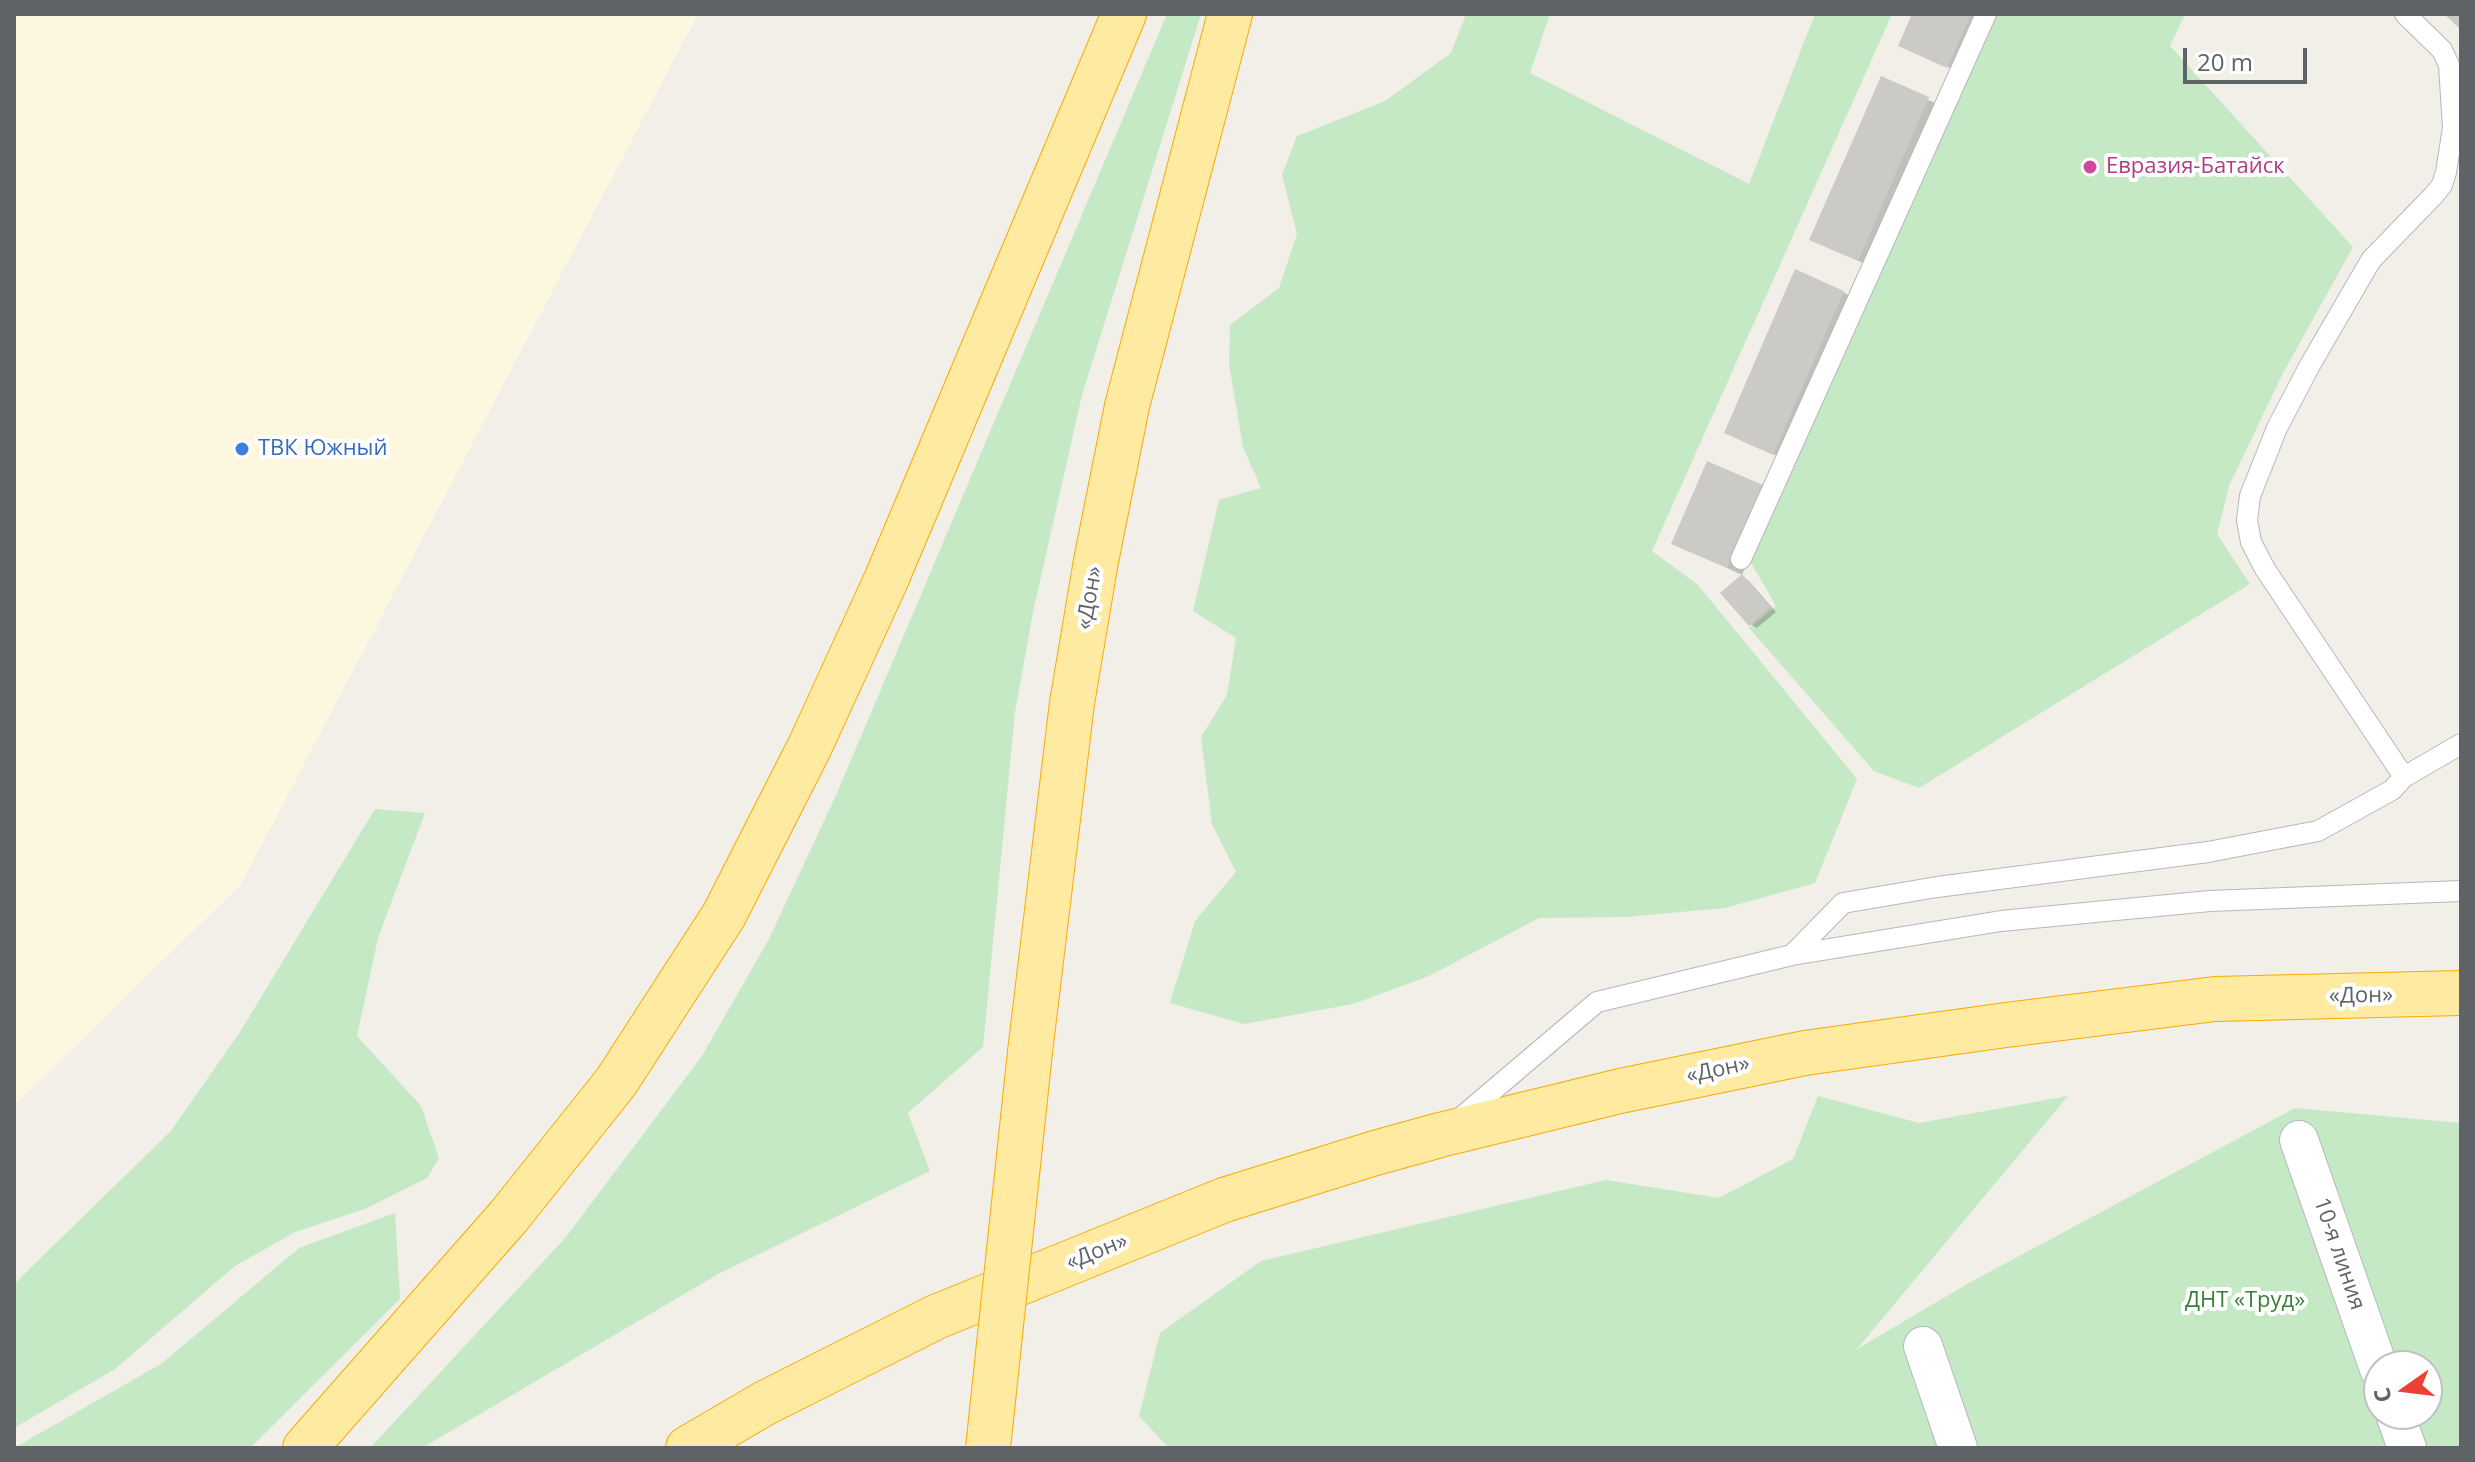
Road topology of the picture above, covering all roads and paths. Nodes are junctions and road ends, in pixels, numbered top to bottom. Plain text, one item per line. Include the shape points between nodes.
1 (1124, 14) edge
2 (1230, 14) edge
3 (1245, 14) edge
4 (1986, 14) edge
5 (2405, 14) edge
6 (1177, 215) junction
7 (1741, 559) dead end
8 (2461, 744) edge
9 (2404, 777) junction
10 (2461, 891) edge
11 (1792, 955) junction
12 (2461, 993) edge
13 (1440, 1135) junction
14 (2299, 1140) dead end
15 (1923, 1346) dead end
16 (2372, 1350) edge
17 (305, 1448) edge
18 (688, 1448) edge
19 (988, 1448) edge
20 (1958, 1448) edge

1 - 17 highway via 886,580 724,915 616,1082 509,1216
2 - 6 highway, «Дон»
3 - 6 highway
4 - 7 lane
5 - 9 lane via 2442,50 2449,65 2453,128 2442,185 2371,260 2277,428 2250,496 2247,520 2265,569
6 - 19 highway, «Дон», bridge via 1127,406 1070,719
8 - 9 lane
9 - 11 lane via 2392,790 2318,831 2208,852 1843,903
10 - 11 lane via 2195,902 2001,921
11 - 13 lane via 1597,1002
12 - 13 highway, «Дон» via 2215,999 1990,1027 1789,1056
13 - 18 highway, «Дон» via 1224,1200 936,1317
14 - 16 street, 10-я линия
15 - 20 street

